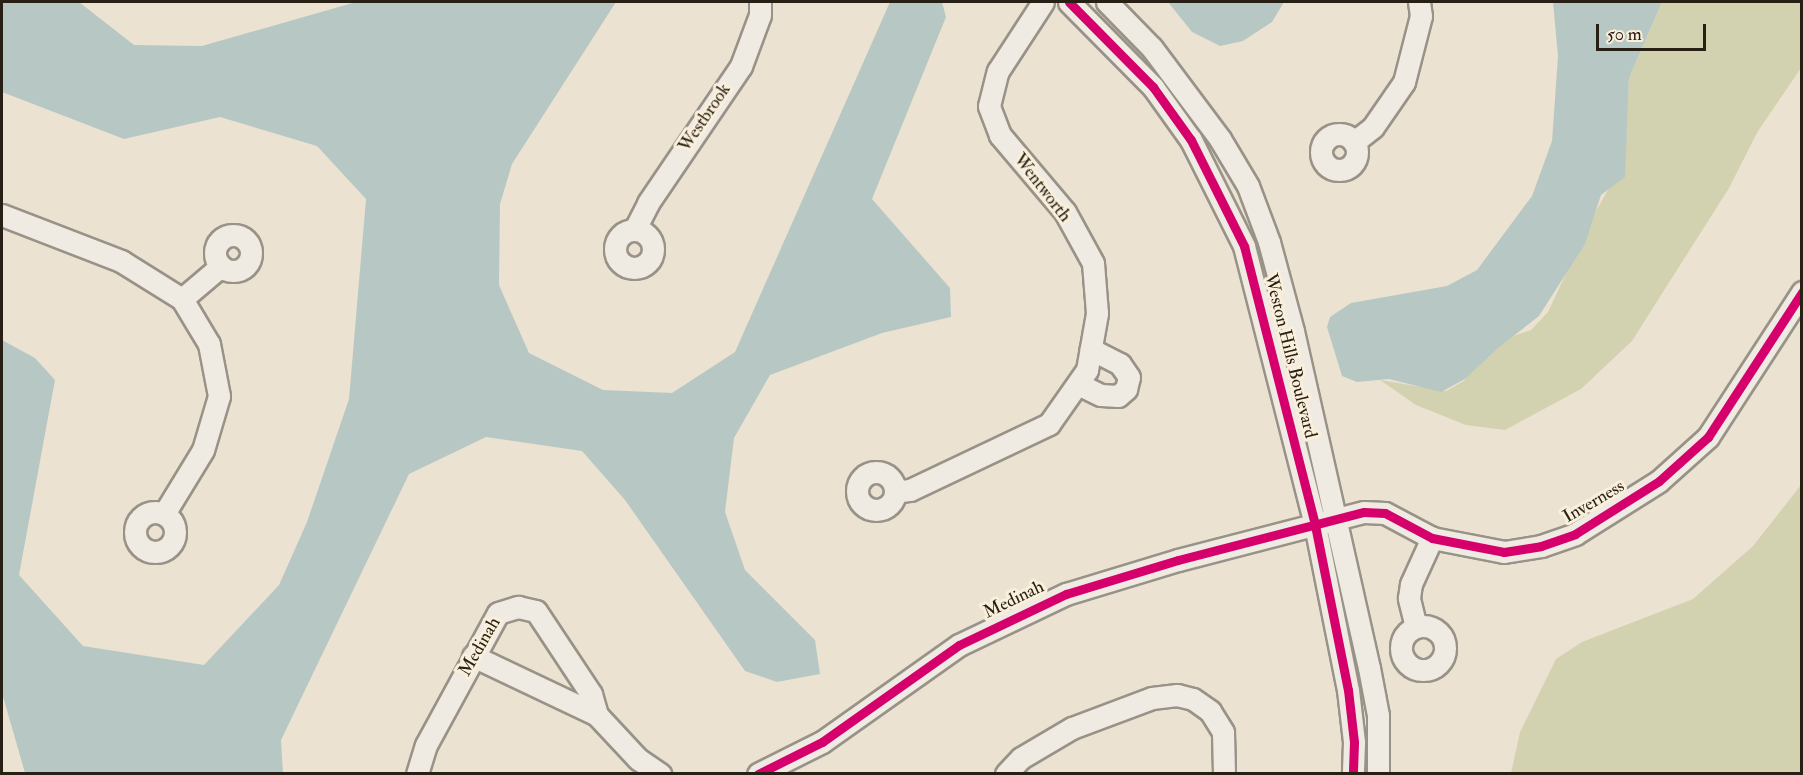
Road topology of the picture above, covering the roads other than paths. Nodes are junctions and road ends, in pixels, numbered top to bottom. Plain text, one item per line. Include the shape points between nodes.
1 (760, 2) edge
2 (1043, 2) edge
3 (1069, 2) edge
4 (1107, 2) edge
5 (1419, 2) edge
6 (1354, 141) dead end
7 (2, 215) edge
8 (636, 229) dead end
9 (221, 266) dead end
10 (1802, 292) edge
11 (182, 299) junction
12 (1091, 350) junction
13 (1078, 384) junction
14 (895, 492) dead end
15 (164, 514) dead end
16 (1338, 521) junction
17 (1315, 525) junction
18 (1432, 538) junction
19 (1416, 627) dead end
20 (473, 656) junction
21 (597, 715) junction
22 (417, 774) edge
23 (660, 774) edge
24 (758, 774) edge
25 (1006, 774) edge
26 (1224, 774) edge
27 (1353, 774) edge
28 (1378, 774) edge

1 - 8 street, Westbrook via 760,15 741,66 648,203
2 - 12 street, Wentworth via 998,71 989,106 1000,135 1065,212 1093,263 1097,313
3 - 17 street, Weston Hills Boulevard via 1153,87 1191,140 1216,185 1247,257
4 - 16 street, Weston Hills Boulevard via 1188,92 1248,186 1269,242 1293,331
5 - 6 street via 1421,16 1404,82 1373,127
7 - 11 street via 121,261
9 - 11 street
10 - 18 street, Inverness via 1708,437 1659,481 1612,514 1541,546 1504,552
11 - 15 street via 209,344 219,396 203,450
12 - 13 street, Wentworth via 1087,370
12 - 13 street via 1120,364 1129,377 1126,389 1118,396 1101,395
13 - 14 street, Wentworth via 1049,424 910,490
16 - 17 street, Inverness
16 - 18 street, Inverness via 1364,512 1385,513
16 - 28 street, Weston Hills Boulevard via 1378,715
17 - 24 street, Medinah via 1066,594 959,645 822,742
17 - 27 street, Weston Hills Boulevard via 1348,690
18 - 19 street via 1411,584 1409,598
20 - 21 street
20 - 21 street, Medinah via 498,613 518,607 536,611 591,694
20 - 22 street, Medinah via 426,745
21 - 23 street, Medinah via 638,759
25 - 26 street via 1021,758 1072,728 1152,698 1177,695 1193,699 1210,711 1223,732

